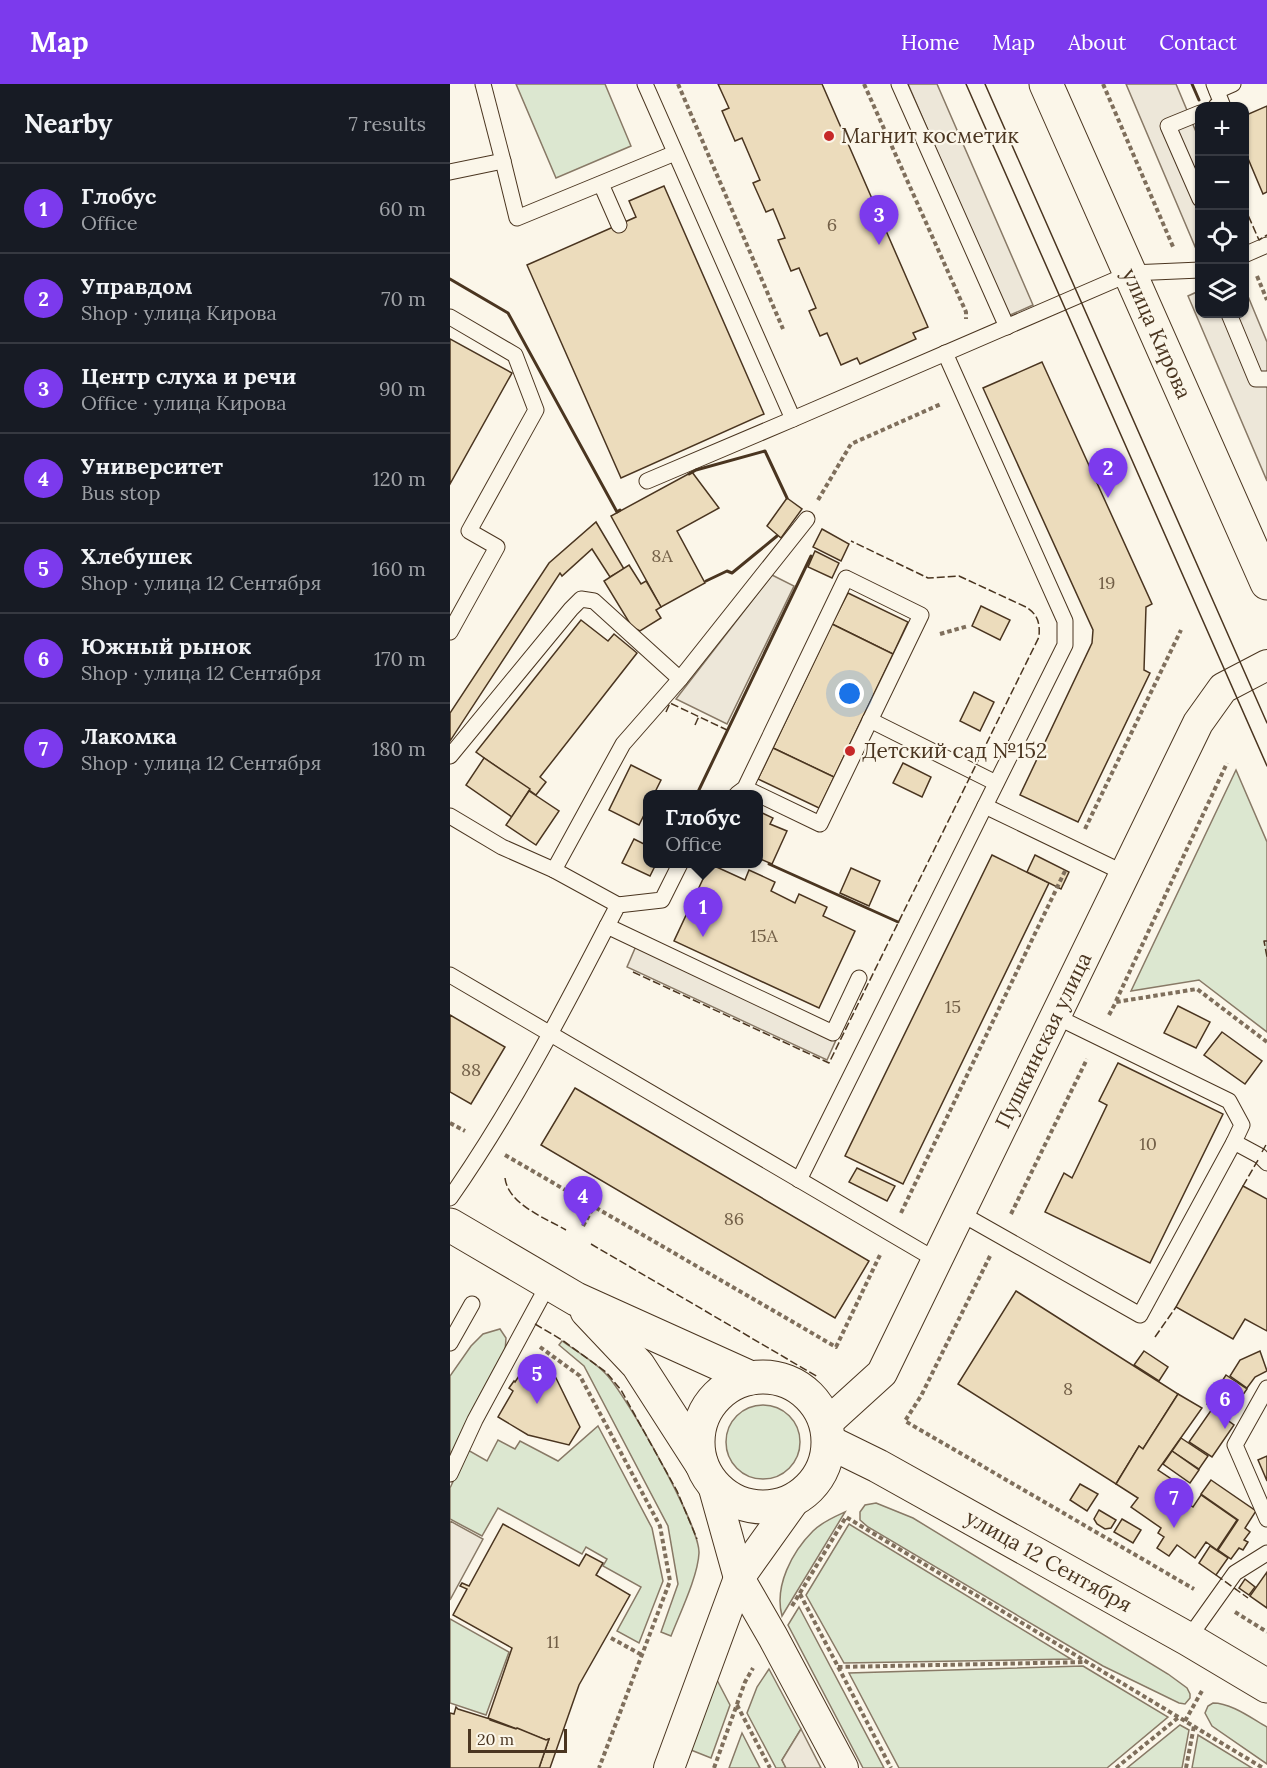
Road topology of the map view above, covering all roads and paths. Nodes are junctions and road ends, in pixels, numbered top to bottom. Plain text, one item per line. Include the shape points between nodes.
1 (483, 84) edge
2 (645, 84) edge
3 (678, 84) edge
4 (864, 84) edge
5 (899, 84) edge
6 (1046, 84) edge
7 (1103, 84) edge
8 (1233, 84) edge
9 (1215, 94) edge
10 (1195, 115) edge
11 (675, 153) junction
12 (503, 161) junction
13 (450, 172) edge
14 (601, 184) junction
15 (1195, 188) edge
16 (619, 225) dead end
17 (1267, 245) edge
18 (1249, 253) edge
19 (1183, 270) junction
20 (1195, 270) edge
21 (1131, 273) junction
22 (450, 317) edge
23 (1231, 318) edge
24 (967, 323) dead end
25 (1007, 327) junction
26 (784, 330) dead end
27 (945, 353) junction
28 (1267, 379) edge
29 (963, 393) junction
30 (793, 419) junction
31 (647, 481) dead end
32 (807, 519) joint
33 (1267, 583) edge
34 (1181, 630) dead end
35 (450, 632) edge
36 (1267, 665) edge
37 (680, 679) junction
38 (870, 720) junction
39 (450, 756) edge
40 (1227, 763) dead end
41 (996, 783) junction
42 (741, 790) edge
43 (763, 800) edge
44 (985, 806) junction
45 (450, 816) edge
46 (1075, 850) junction
47 (678, 868) edge
48 (554, 870) junction
49 (1124, 873) junction
50 (618, 905) junction
51 (607, 926) junction
52 (450, 975) edge
53 (859, 978) dead end
54 (1116, 1002) junction
55 (1055, 1016) junction
56 (551, 1034) junction
57 (1098, 1037) junction
58 (1267, 1042) edge
59 (450, 1123) edge
60 (1234, 1142) junction
61 (487, 1144) junction
62 (1267, 1163) edge
63 (799, 1180) junction
64 (450, 1198) edge
65 (594, 1206) junction
66 (960, 1213) junction
67 (450, 1225) edge
68 (583, 1226) dead end
69 (891, 1234) junction
70 (1000, 1236) junction
71 (936, 1260) junction
72 (563, 1291) junction
73 (472, 1304) dead end
74 (522, 1333) junction
75 (450, 1344) edge
76 (751, 1378) junction
77 (1267, 1388) edge
78 (828, 1433) junction
79 (450, 1474) edge
80 (707, 1474) junction
81 (794, 1501) junction
82 (1267, 1519) edge
83 (1267, 1553) edge
84 (740, 1578) junction
85 (1215, 1601) junction
86 (1267, 1632) edge
87 (611, 1638) dead end
88 (1188, 1639) junction
89 (642, 1654) junction
90 (1087, 1662) junction
91 (838, 1667) junction
92 (745, 1682) dead end
93 (1267, 1686) edge
94 (1203, 1689) dead end
95 (737, 1705) junction
96 (1179, 1717) junction
97 (1185, 1721) junction
98 (1194, 1726) junction
99 (599, 1768) edge
100 (669, 1768) edge
101 (714, 1768) edge
102 (770, 1768) edge
103 (843, 1768) edge
104 (891, 1768) edge
105 (1116, 1768) edge
106 (1186, 1768) edge
107 (1263, 1768) edge

1 - 12 lane
2 - 11 lane
3 - 26 path
4 - 24 path via 966,312
5 - 25 lane
6 - 21 main road, улица Кирова
7 - 19 path
8 - 9 lane
10 - 15 lane via 1168,126
11 - 14 lane
11 - 30 lane
12 - 13 lane
12 - 14 lane via 517,218
14 - 16 lane
17 - 18 lane
19 - 20 lane
19 - 21 lane
21 - 25 lane
21 - 33 main road, улица Кирова
22 - 35 lane via 515,355 536,410 469,531 497,547
23 - 28 lane via 1256,380
25 - 27 lane
27 - 29 lane
27 - 30 lane
29 - 32 path via 851,444
29 - 41 lane via 1065,621 1065,645
30 - 31 lane
32 - 37 lane
34 - 46 path
36 - 49 street, Пушкинская улица via 1223,688 1198,723
37 - 39 lane via 594,601 581,599
37 - 48 lane via 623,744
38 - 41 lane
38 - 42 lane via 921,615 846,578
38 - 43 lane via 820,824
40 - 54 path
41 - 44 lane
44 - 46 lane
44 - 63 lane
45 - 48 lane via 502,848
46 - 49 lane
46 - 69 path
47 - 50 lane via 662,900
48 - 50 lane
49 - 55 street, Пушкинская улица
50 - 51 lane
51 - 53 lane via 833,1033
51 - 56 lane
52 - 56 lane
54 - 57 path
54 - 58 path via 1197,988
55 - 57 lane
55 - 66 street, Пушкинская улица
56 - 61 lane
56 - 63 lane
57 - 60 lane via 1229,1101 1242,1125
57 - 70 path
59 - 61 path
60 - 62 lane
60 - 70 lane via 1140,1314
61 - 64 lane
61 - 65 path
63 - 69 lane
65 - 68 path
65 - 69 path via 836,1347
66 - 70 lane
66 - 71 street, Пушкинская улица
67 - 72 main road
69 - 71 lane
70 - 85 path via 905,1421
71 - 78 street, Пушкинская улица via 882,1373
72 - 74 lane
72 - 76 main road
72 - 80 main road via 638,1365
73 - 75 lane
74 - 79 lane
74 - 89 path via 580,1377 660,1526 670,1581
76 - 78 main road via 789,1381 806,1391 819,1406
76 - 80 main road via 725,1389 706,1409 698,1435
77 - 82 lane via 1235,1445
78 - 81 main road via 825,1466 813,1486
78 - 88 main road, улица 12 Сентября via 878,1466
80 - 81 main road via 730,1500 751,1507 773,1508
80 - 84 street
81 - 84 street
83 - 85 lane via 1235,1573
84 - 100 street
84 - 103 street
85 - 86 path
85 - 88 lane
87 - 89 path
88 - 93 main road, улица 12 Сентября
89 - 99 path
90 - 91 path
90 - 91 path via 846,1517 800,1594
90 - 96 path
91 - 104 path
92 - 95 path
94 - 97 path
95 - 101 path
95 - 102 path
96 - 97 path
96 - 105 path
97 - 98 path
98 - 106 path
98 - 107 path

